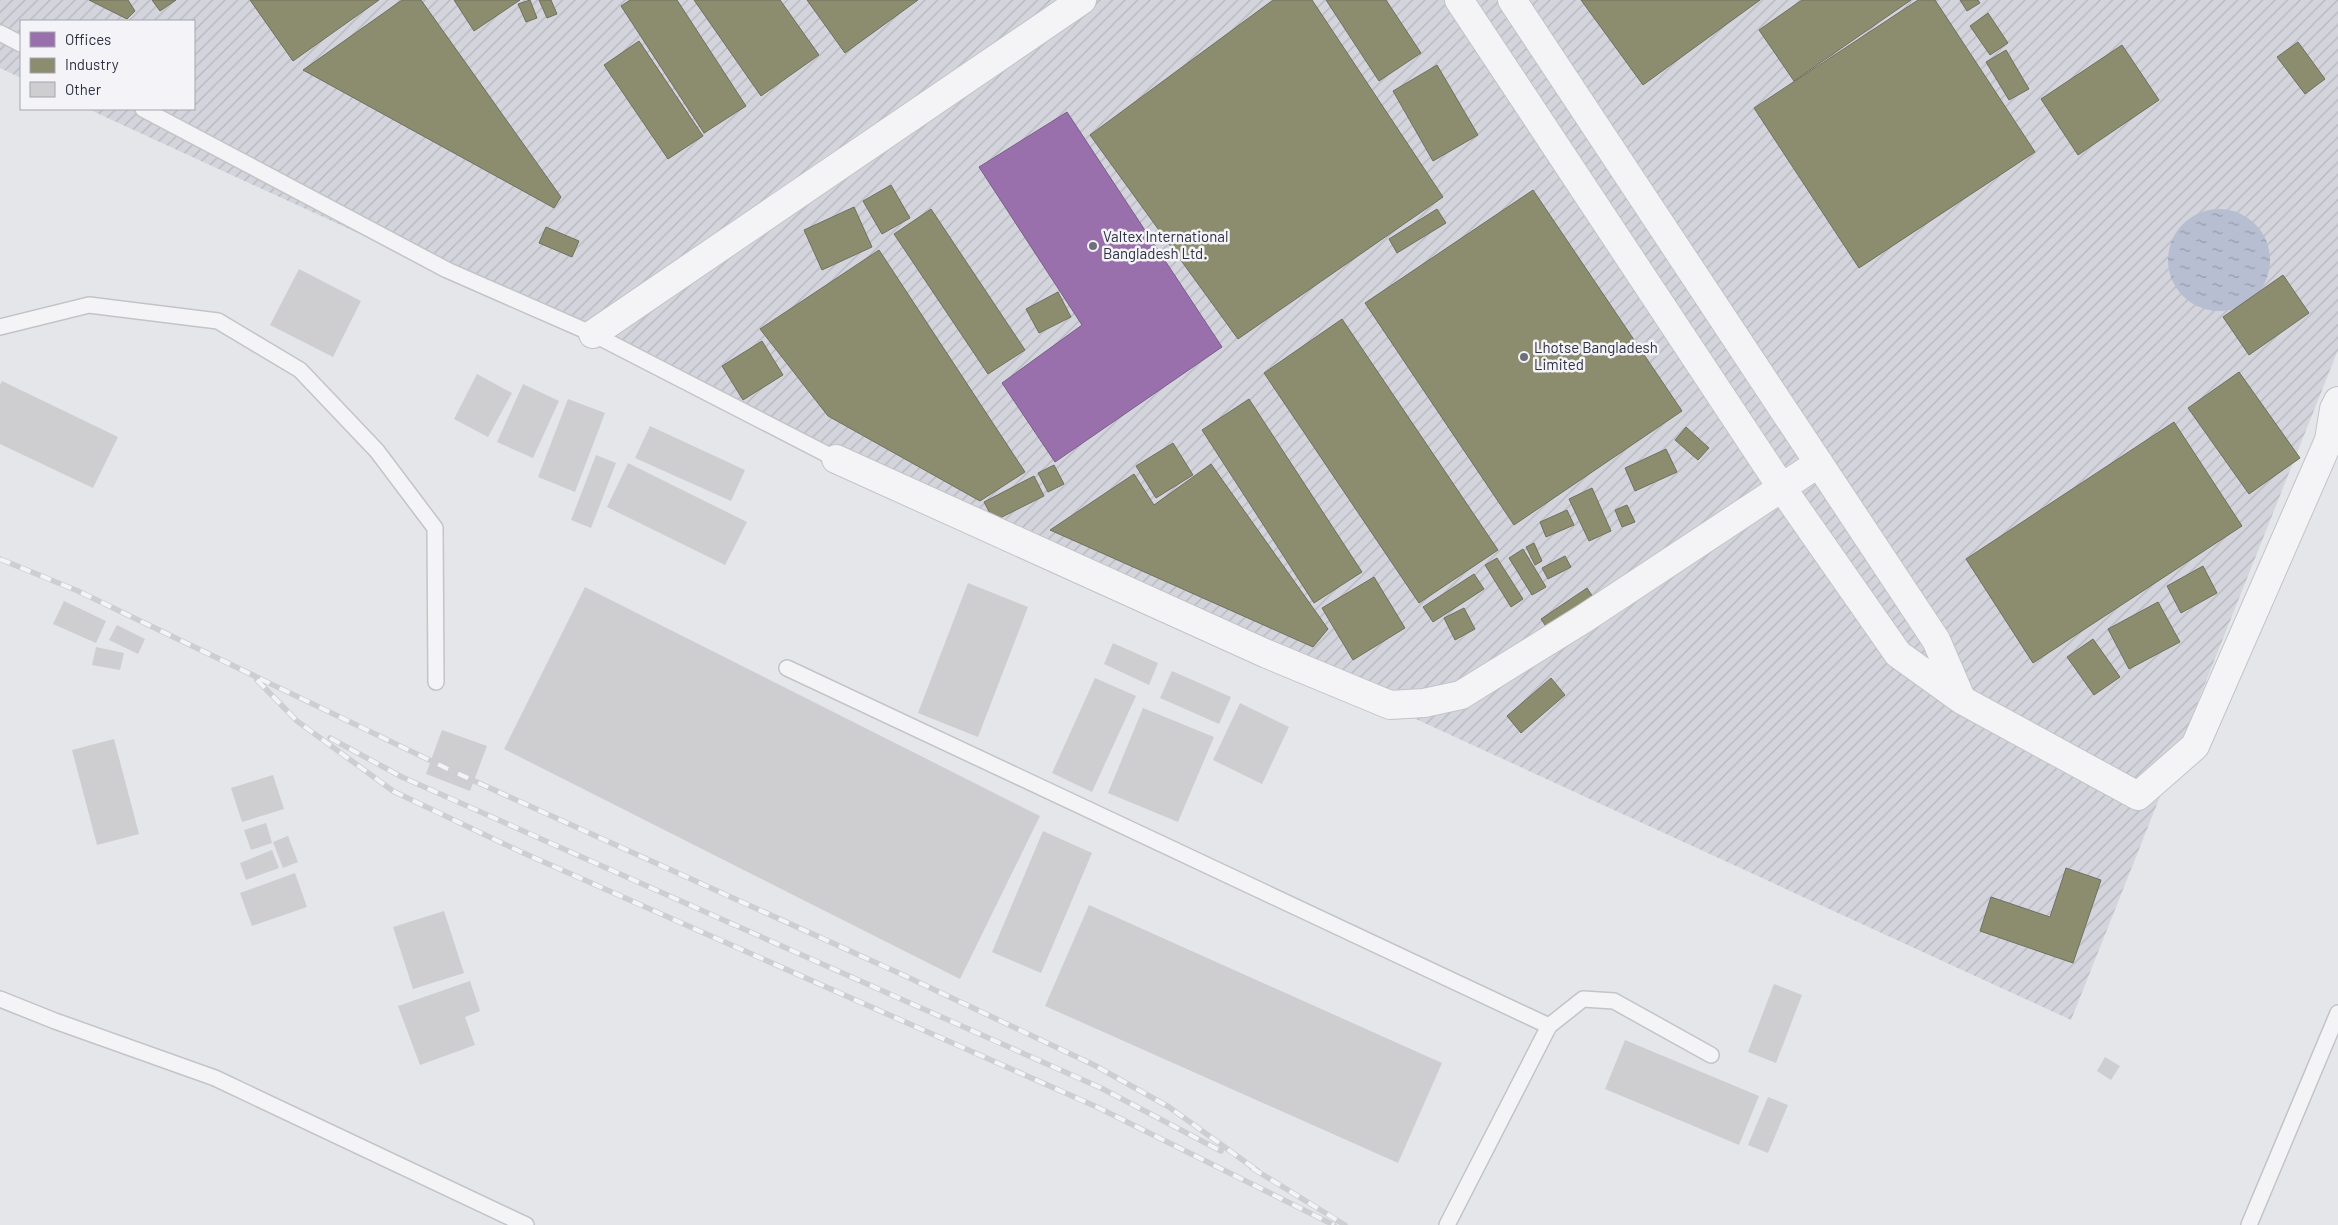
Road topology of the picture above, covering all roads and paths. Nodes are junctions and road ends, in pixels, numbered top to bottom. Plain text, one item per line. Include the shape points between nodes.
1 (1082, 0) edge
2 (1459, 0) edge
3 (1512, 0) edge
4 (0, 33) edge
5 (20, 43) edge
6 (145, 110) edge
7 (0, 326) edge
8 (593, 334) junction
9 (2338, 401) edge
10 (836, 459) joint
11 (1818, 463) junction
12 (1782, 488) junction
13 (787, 668) dead end
14 (436, 682) dead end
15 (1962, 700) junction
16 (0, 999) edge
17 (2338, 1013) edge
18 (1549, 1026) junction
19 (1711, 1055) dead end
20 (526, 1225) edge
21 (1447, 1225) edge
22 (2249, 1225) edge

1 - 8 street
2 - 12 street
3 - 11 street
4 - 5 lane
6 - 8 lane via 447,270
7 - 14 lane via 89,305 218,321 300,370 377,451 435,528
8 - 10 lane
9 - 15 street via 2329,440 2195,746 2138,796
10 - 12 street via 1267,654 1390,705 1424,703 1462,695
11 - 12 street
11 - 15 street via 1936,640
12 - 15 street via 1898,654
13 - 18 lane
16 - 20 lane via 215,1078
17 - 22 lane
18 - 19 lane via 1583,999 1614,1001
18 - 21 lane

